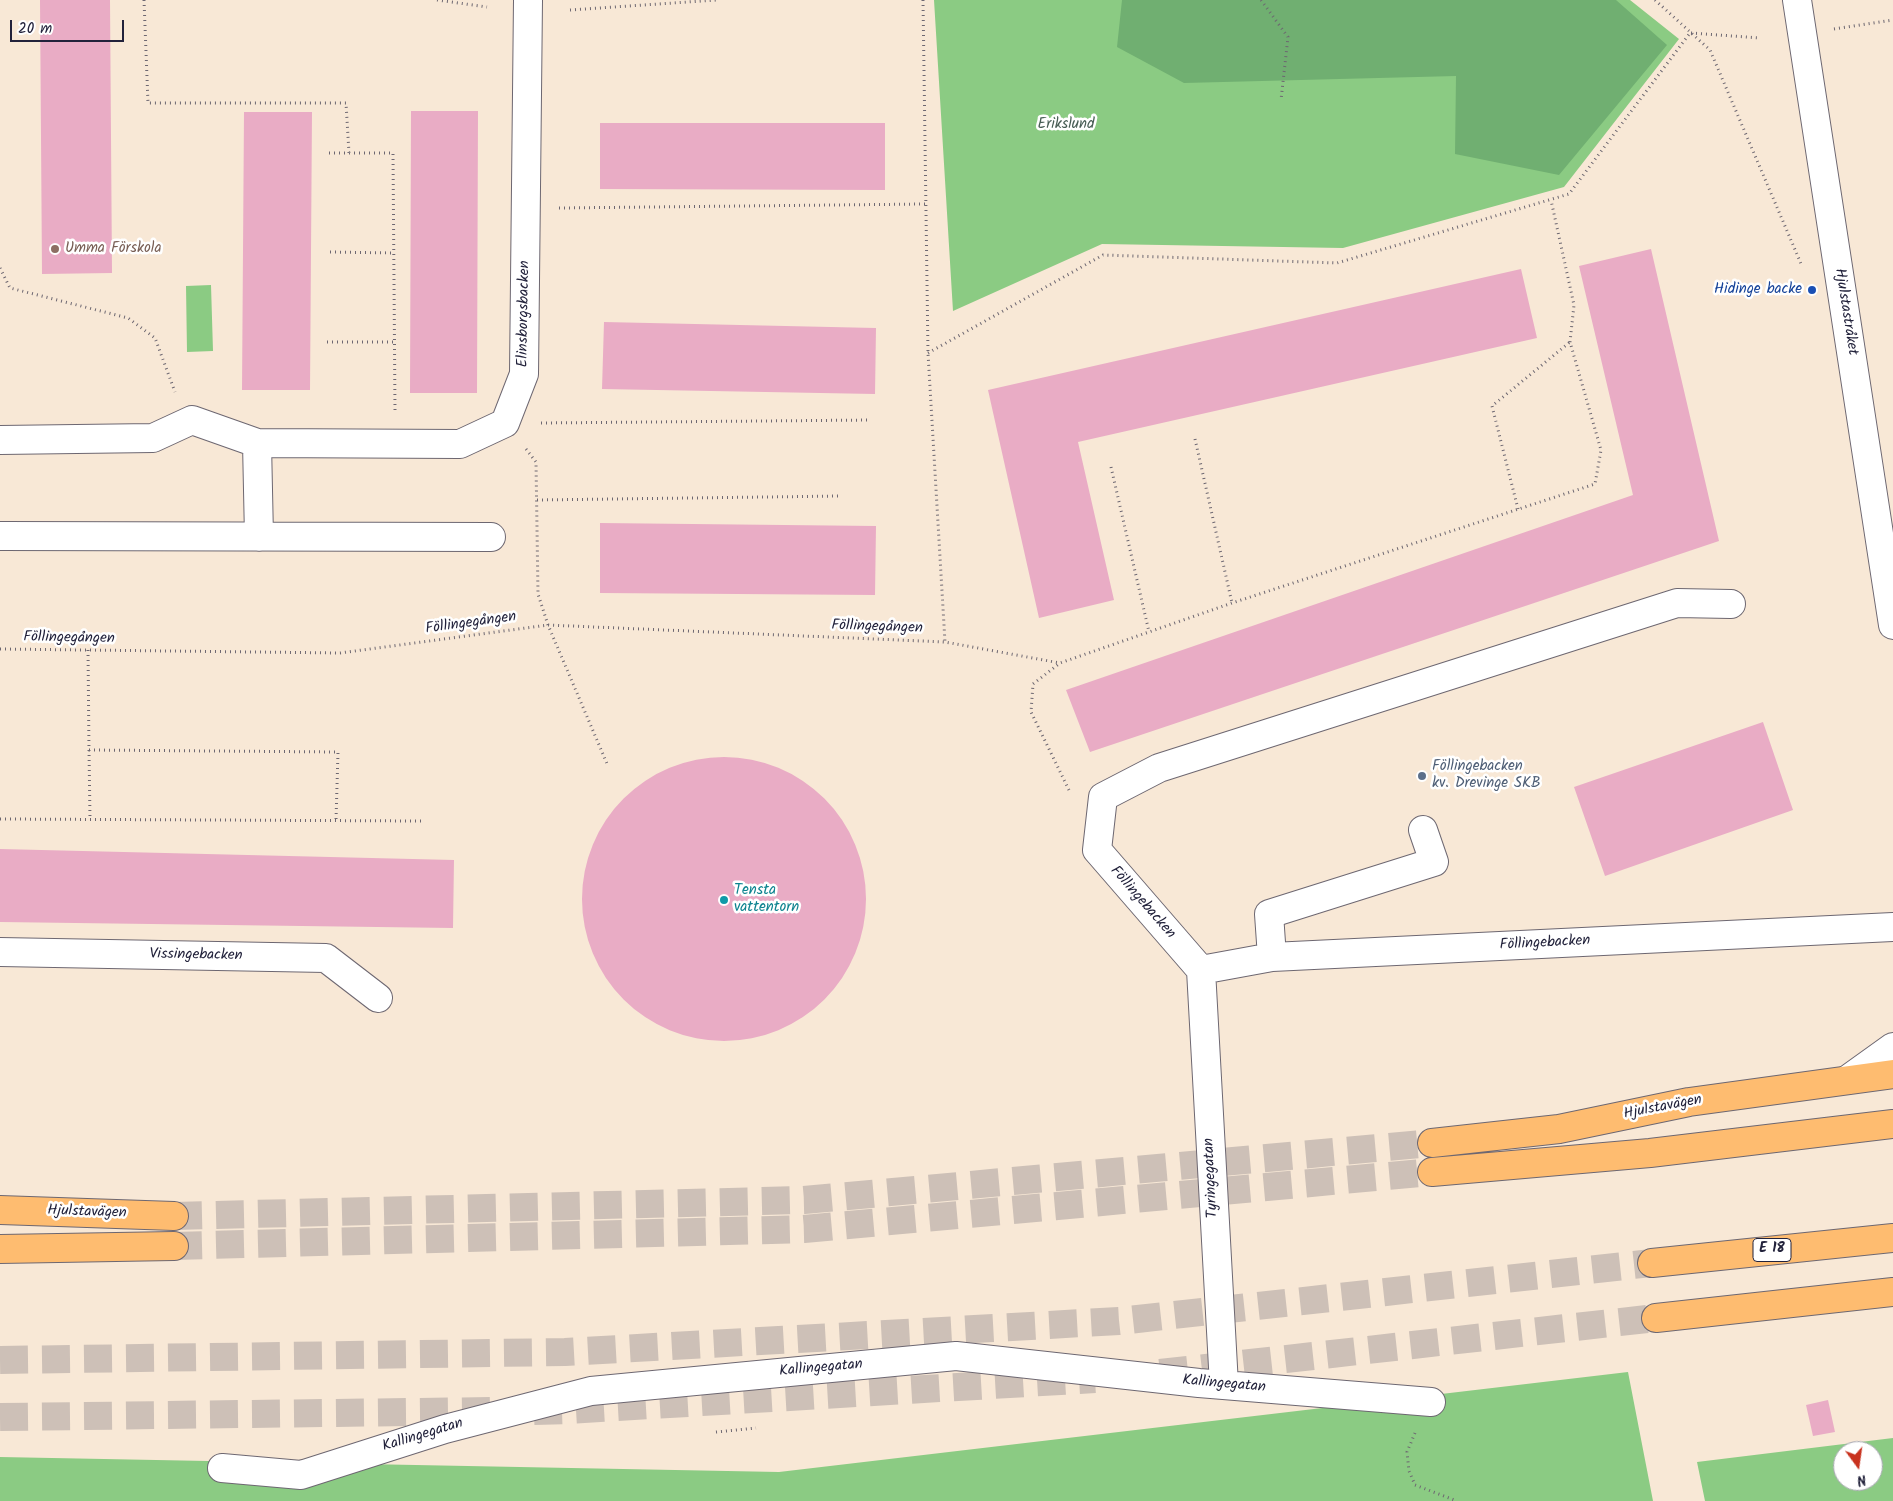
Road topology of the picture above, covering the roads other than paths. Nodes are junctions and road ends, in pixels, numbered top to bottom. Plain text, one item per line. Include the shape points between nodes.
1 (528, 0) edge
2 (1797, 0) edge
3 (0, 440) edge
4 (257, 443) junction
5 (0, 536) edge
6 (259, 537) junction
7 (491, 537) dead end
8 (1731, 604) dead end
9 (1893, 624) edge
10 (1424, 830) dead end
11 (1893, 926) edge
12 (0, 952) edge
13 (1272, 958) junction
14 (1201, 970) junction
15 (378, 998) dead end
16 (1893, 1047) edge
17 (1893, 1074) edge
18 (1847, 1080) junction
19 (1893, 1124) edge
20 (1432, 1142) tunnel mouth
21 (1432, 1172) tunnel mouth
22 (0, 1210) edge
23 (174, 1216) tunnel mouth
24 (1893, 1238) edge
25 (174, 1246) tunnel mouth
26 (0, 1249) edge
27 (1652, 1263) tunnel mouth
28 (1893, 1292) edge
29 (1656, 1318) tunnel mouth
30 (1224, 1385) junction
31 (1431, 1402) dead end
32 (222, 1468) dead end

1 - 4 street, Elinsborgsbacken via 524,374 505,423 460,444
2 - 9 street, Hjulstastråket
3 - 4 street via 153,438 192,420
4 - 6 street
5 - 6 street
6 - 7 street
8 - 14 street, Föllingebacken via 1677,603 1159,768 1103,797 1097,850
10 - 13 street via 1434,862 1269,914
11 - 13 street, Föllingebacken
12 - 15 street, Vissingebacken via 326,958
13 - 14 street, Föllingebacken
14 - 30 street, Tyringegatan
16 - 18 street
17 - 18 main road, Hjulstavägen
18 - 20 main road, Hjulstavägen via 1690,1102 1559,1129
19 - 21 main road via 1650,1153
22 - 23 main road, Hjulstavägen
24 - 27 main road, E 18
25 - 26 main road
28 - 29 main road
30 - 31 street, Kallingegatan
30 - 32 street, Kallingegatan via 956,1356 590,1391 444,1429 301,1475

